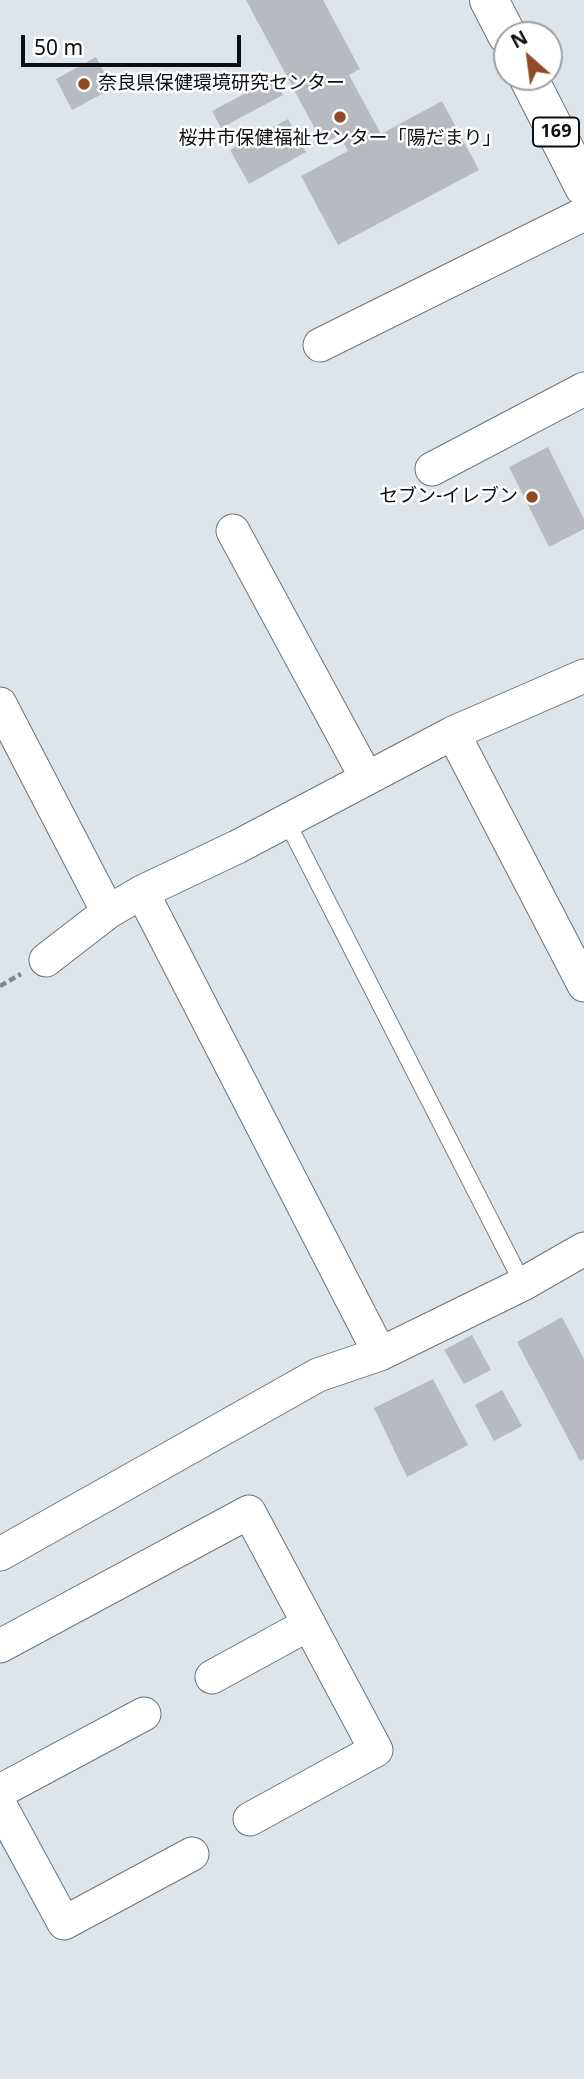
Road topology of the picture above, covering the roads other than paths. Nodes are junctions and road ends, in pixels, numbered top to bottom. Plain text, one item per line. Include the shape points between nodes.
1 (489, 0) edge
2 (500, 21) edge
3 (535, 91) edge
4 (584, 187) edge
5 (584, 214) edge
6 (320, 345) dead end
7 (584, 389) edge
8 (432, 469) dead end
9 (233, 531) dead end
10 (584, 676) edge
11 (0, 704) edge
12 (453, 733) junction
13 (366, 778) junction
14 (286, 820) junction
15 (142, 892) junction
16 (108, 912) junction
17 (46, 960) dead end
18 (584, 985) edge
19 (584, 1249) edge
20 (523, 1283) junction
21 (380, 1354) junction
22 (0, 1554) edge
23 (309, 1625) junction
24 (0, 1646) edge
25 (212, 1677) dead end
26 (144, 1714) dead end
27 (0, 1791) edge
28 (0, 1805) edge
29 (250, 1819) dead end
30 (192, 1854) dead end

1 - 2 highway
3 - 4 highway, 169
5 - 6 street
7 - 8 street
9 - 13 street
10 - 12 street
11 - 16 street
12 - 13 street
12 - 18 street
13 - 14 street
14 - 15 street
14 - 20 lane
15 - 16 street
15 - 21 street
16 - 17 street
19 - 20 street
20 - 21 street
21 - 22 street via 318,1375
23 - 24 street via 249,1512
23 - 25 street
23 - 29 street via 376,1750
26 - 27 street
28 - 30 street via 64,1923

